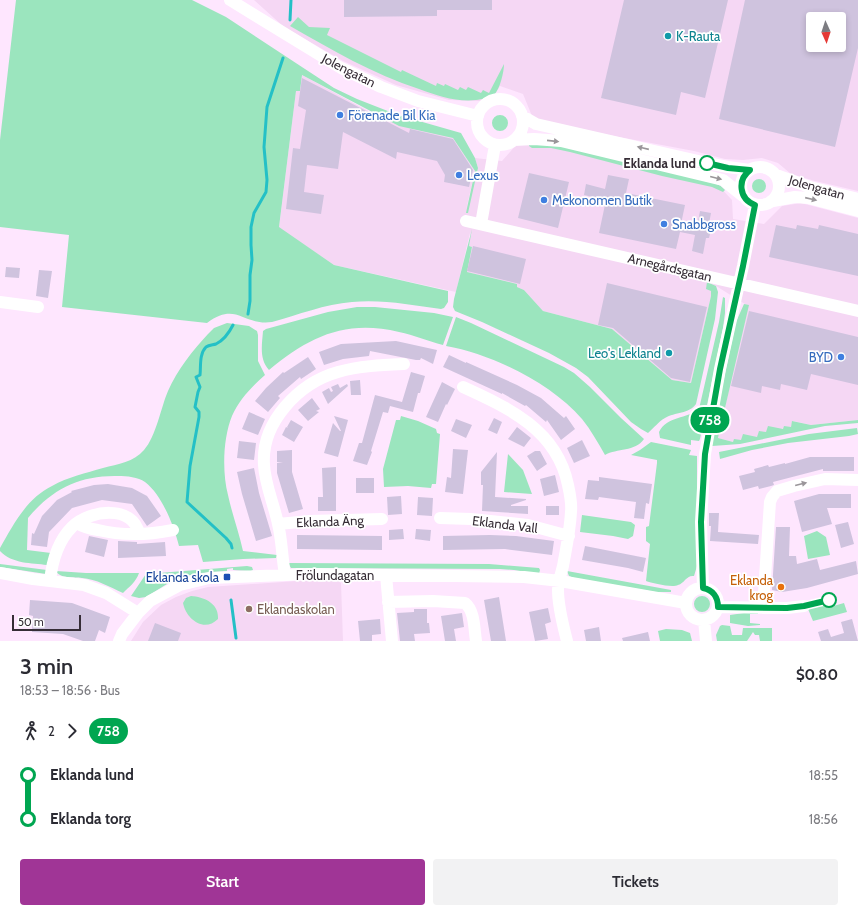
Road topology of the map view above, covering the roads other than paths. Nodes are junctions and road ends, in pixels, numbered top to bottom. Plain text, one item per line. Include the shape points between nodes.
1 (230, 0) edge
2 (478, 116) junction
3 (522, 116) junction
4 (514, 140) junction
5 (495, 145) junction
6 (750, 170) junction
7 (776, 175) junction
8 (743, 196) junction
9 (858, 199) edge
10 (773, 201) junction
11 (755, 205) junction
12 (858, 211) edge
13 (466, 221) dead end
14 (481, 224) junction
15 (739, 284) junction
16 (0, 302) edge
17 (38, 307) dead end
18 (858, 311) edge
19 (404, 364) dead end
20 (463, 386) dead end
21 (858, 480) edge
22 (440, 518) dead end
23 (382, 519) dead end
24 (77, 523) junction
25 (278, 524) junction
26 (173, 530) dead end
27 (139, 534) junction
28 (569, 536) junction
29 (0, 573) edge
30 (285, 575) junction
31 (386, 575) junction
32 (50, 581) junction
33 (560, 581) junction
34 (703, 588) junction
35 (388, 602) junction
36 (686, 603) junction
37 (804, 606) dead end
38 (718, 607) junction
39 (763, 608) junction
40 (138, 613) junction
41 (704, 620) junction
42 (119, 641) edge
43 (392, 641) edge
44 (476, 641) edge
45 (566, 641) edge
46 (706, 641) edge

1 - 2 street, Jolengatan via 341,68 381,87 418,101
2 - 3 street via 485,105 501,100 516,106
2 - 5 street via 481,134
3 - 4 street via 522,130
6 -> 3 street via 728,168 536,124
4 - 5 street via 505,145
4 -> 8 street via 561,141 723,180
5 - 14 street
6 - 7 street via 764,167
6 - 8 street via 741,182
7 - 9 street, Jolengatan
7 - 10 street via 780,189
8 - 11 street
10 - 11 street via 762,206
10 -> 12 street, Jolengatan via 795,196
11 - 15 street
13 - 14 street, Arnegårdsgatan
14 - 15 street, Arnegårdsgatan
15 - 18 street, Arnegårdsgatan
15 - 34 street via 705,454 701,522
16 - 17 street
19 - 25 street, Eklanda Äng via 346,370 325,377 307,387 278,416 266,441 264,464
20 - 28 street via 521,417 552,447 562,465 571,499
39 -> 21 street via 770,502 776,491 825,479
22 - 28 street, Eklanda Vall via 528,525
23 - 25 street, Eklanda Äng
24 - 27 street via 110,533
24 - 27 street via 92,515 114,513 133,521
24 - 32 street via 56,553
25 - 30 street, Eklanda Äng
26 - 27 street
28 - 33 street
29 - 32 street
30 - 31 street, Frölundagatan
30 - 40 street, Frölundagatan via 193,581 168,590 150,601
31 - 33 street, Frölundagatan via 517,577
31 - 35 street
32 - 40 street via 84,584 96,588
33 - 36 street, Frölundagatan
33 - 45 street via 558,596
34 - 36 street via 692,591
34 - 38 street via 715,596
35 - 43 street
35 - 44 street via 465,602 472,614
36 - 41 street via 690,615
37 - 39 street
38 - 39 street
38 - 41 street via 713,616
40 - 42 street, Frölundagatan
41 - 46 street

